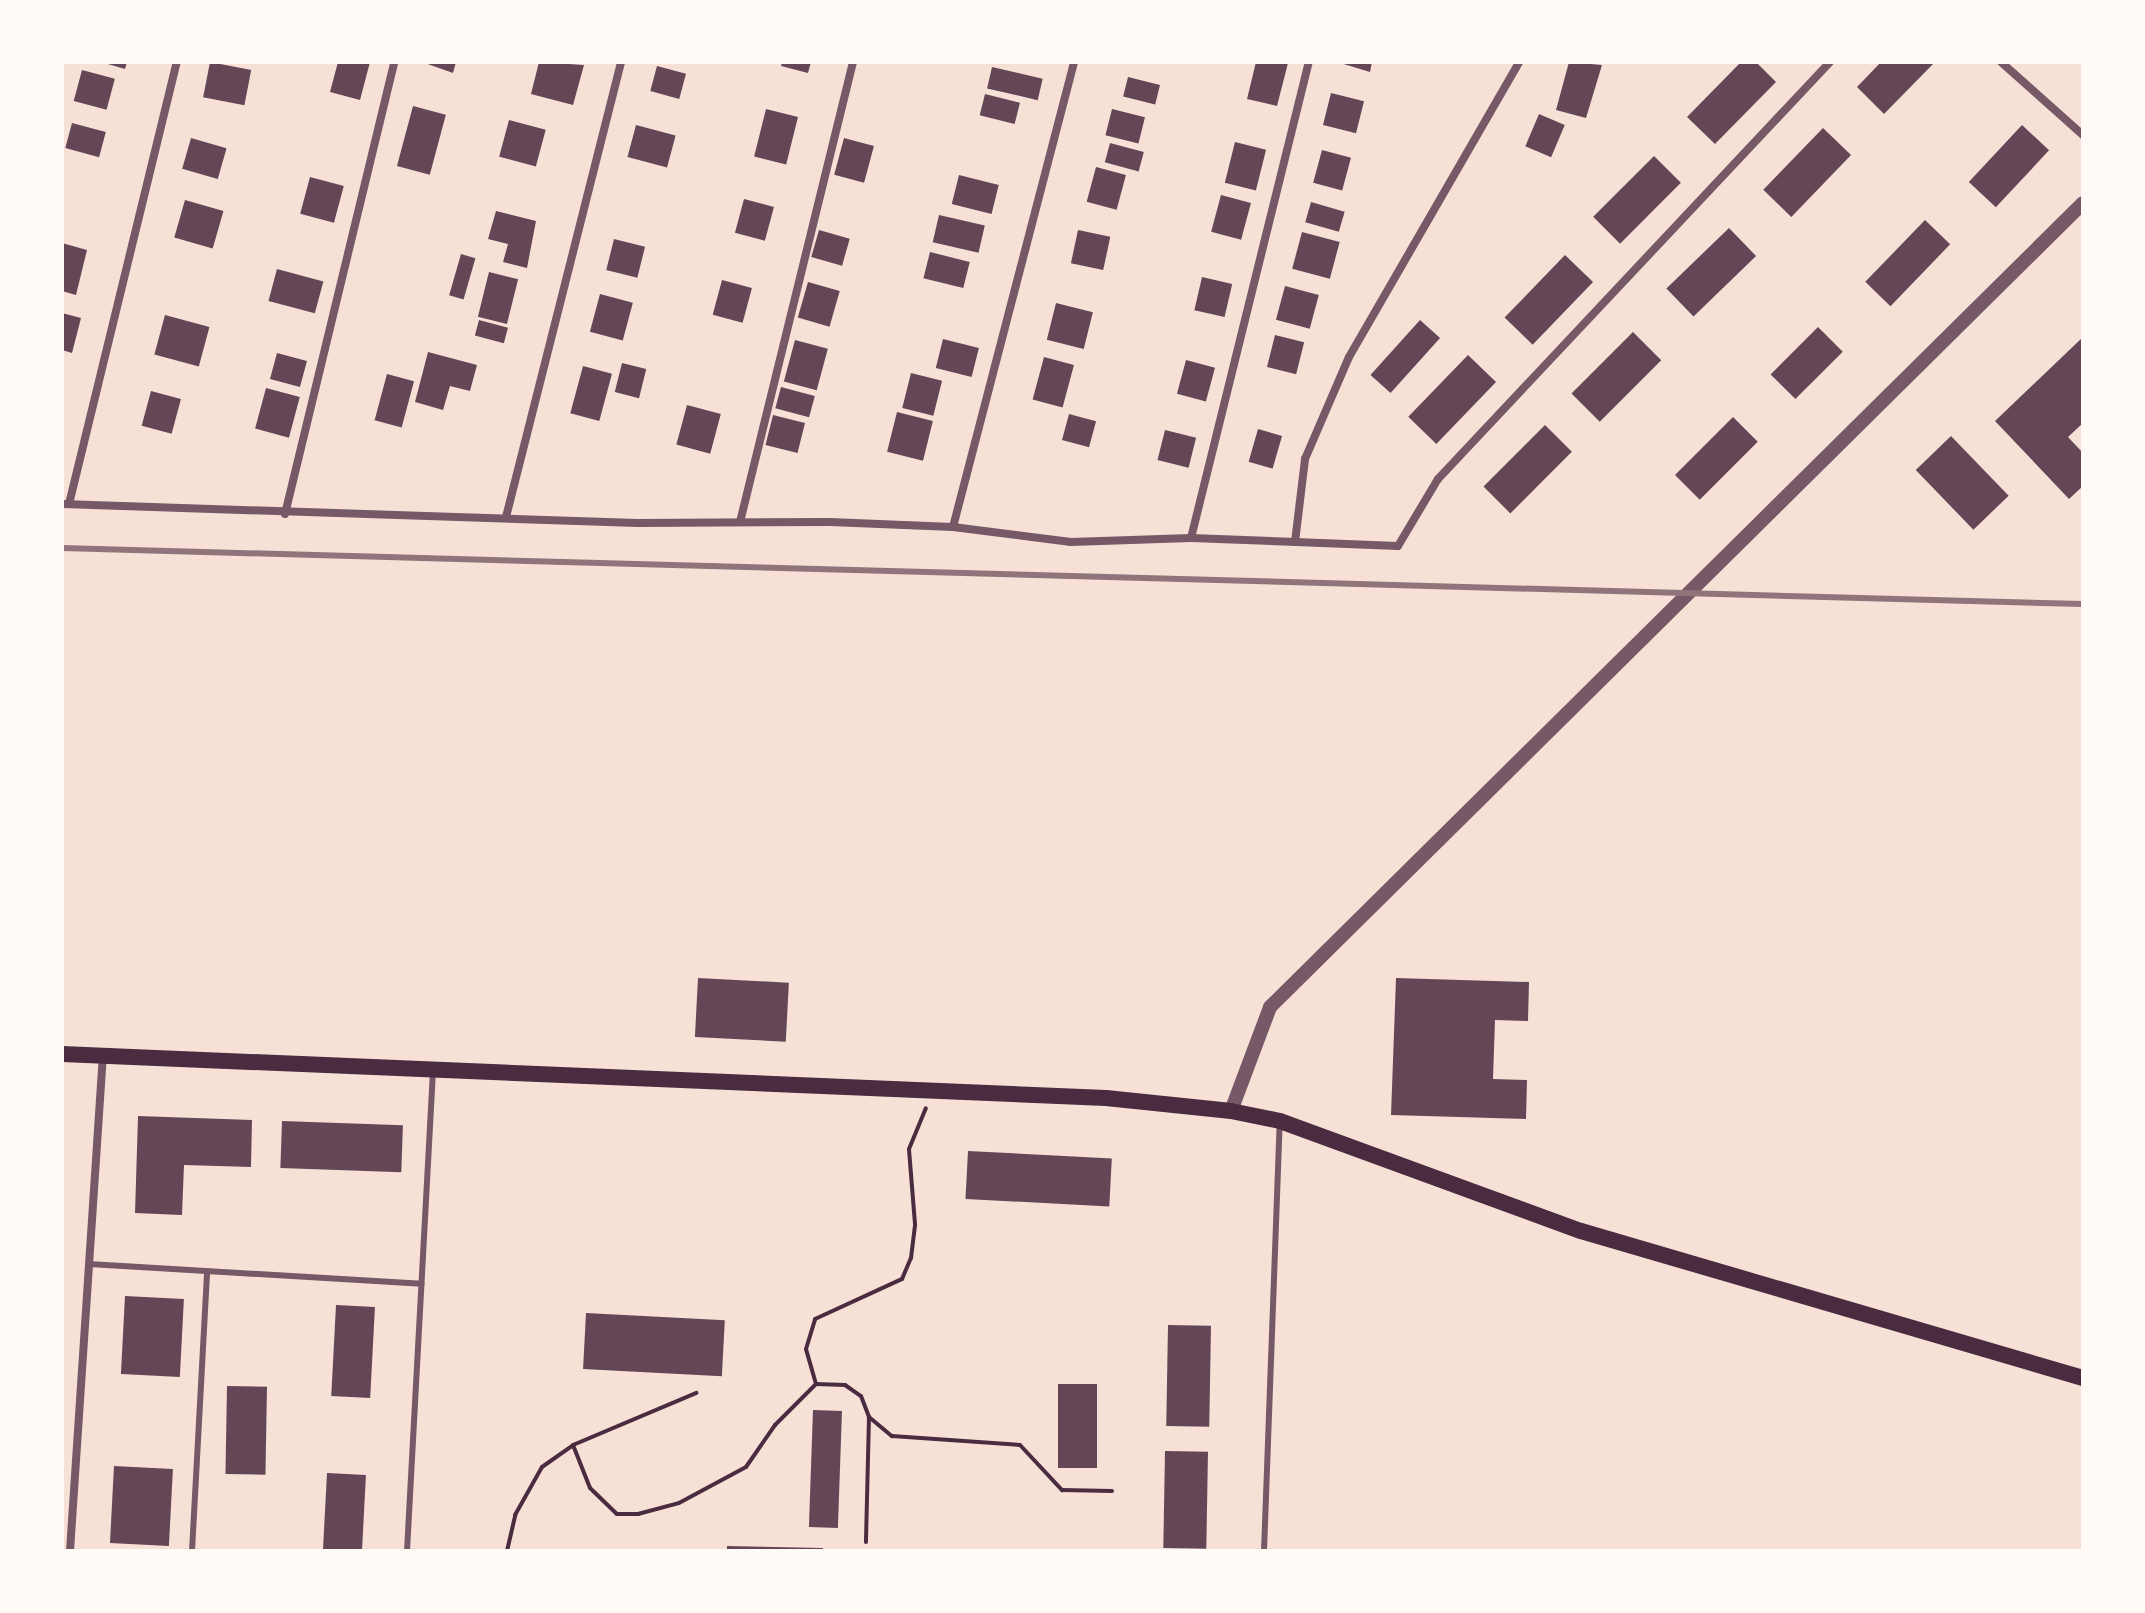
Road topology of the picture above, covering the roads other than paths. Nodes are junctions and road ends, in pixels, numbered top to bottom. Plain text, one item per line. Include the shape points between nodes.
1 (177, 62) edge
2 (394, 62) edge
3 (621, 62) edge
4 (853, 62) edge
5 (1074, 62) edge
6 (1309, 62) edge
7 (1519, 62) edge
8 (1830, 62) edge
9 (2001, 62) edge
10 (2083, 135) edge
11 (2083, 203) edge
12 (65, 504) edge
13 (285, 514) junction
14 (506, 517) junction
15 (740, 522) junction
16 (953, 527) junction
17 (1191, 538) junction
18 (1295, 542) junction
19 (62, 1054) edge
20 (103, 1056) junction
21 (433, 1070) junction
22 (1231, 1111) junction
23 (1280, 1121) junction
24 (89, 1264) junction
25 (207, 1271) junction
26 (421, 1284) junction
27 (2083, 1378) edge
28 (70, 1551) edge
29 (192, 1551) edge
30 (407, 1551) edge
31 (1264, 1551) edge

1 - 12 street
2 - 13 street
3 - 14 street
4 - 15 street
5 - 16 street
6 - 17 street
7 - 18 street via 1349,357 1305,459
8 - 18 street via 1438,479 1398,546
9 - 10 street
11 - 22 street via 1270,1007
12 - 13 street
13 - 14 street
14 - 15 street
15 - 16 street
16 - 17 street via 1071,542
17 - 18 street
19 - 20 main road
20 - 21 main road
20 - 24 street
21 - 22 main road via 1106,1098
21 - 26 lane
22 - 23 main road
23 - 27 main road via 1581,1231
23 - 31 lane
24 - 25 lane
24 - 28 street
25 - 26 lane
25 - 29 lane
26 - 30 lane

